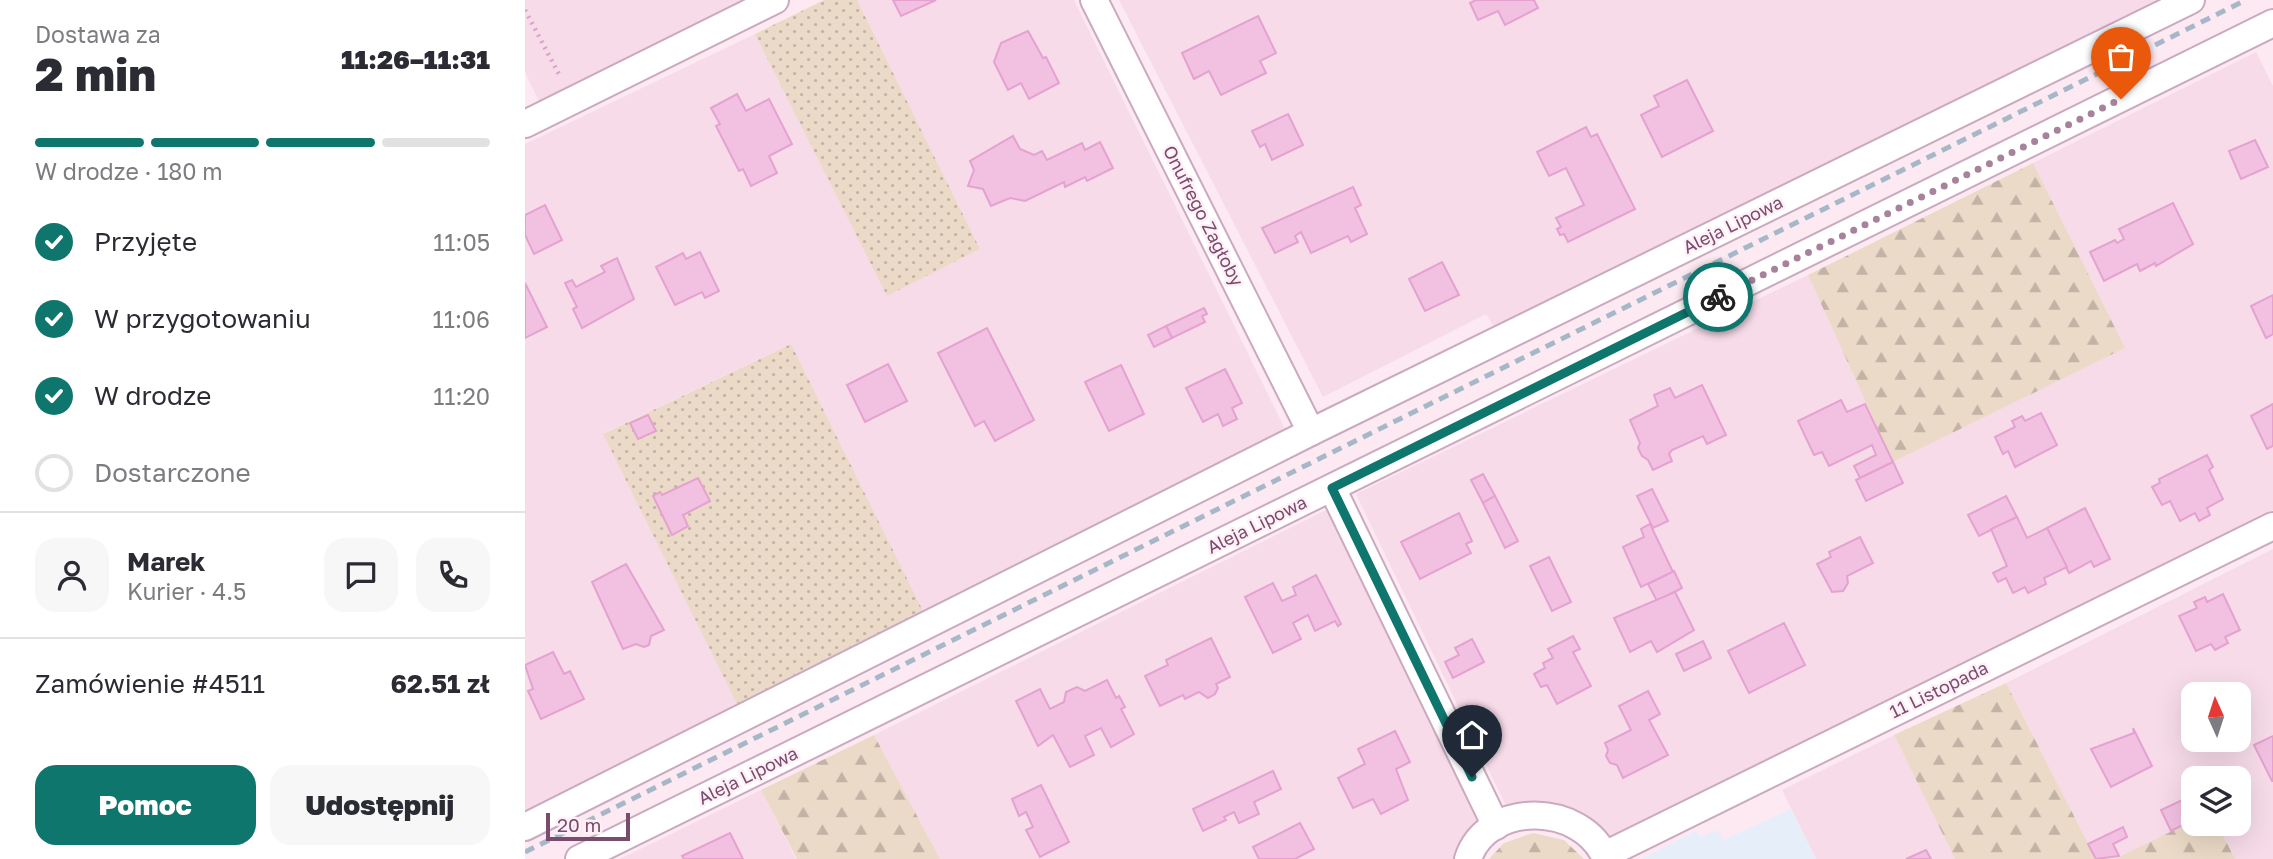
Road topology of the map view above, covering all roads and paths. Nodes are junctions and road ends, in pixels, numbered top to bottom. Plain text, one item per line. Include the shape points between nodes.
1 (775, 0) edge
2 (1094, 0) edge
3 (2190, 0) edge
4 (525, 10) edge
5 (2272, 28) edge
6 (566, 88) dead end
7 (525, 124) edge
8 (1311, 432) junction
9 (1332, 488) junction
10 (2273, 526) edge
11 (1496, 826) junction
12 (525, 827) edge
13 (1606, 857) edge
14 (579, 859) edge
15 (1468, 859) edge

1 - 7 street
2 - 8 street, Onufrego Zagłoby
3 - 8 street, Aleja Lipowa
4 - 6 path
5 - 9 street, Aleja Lipowa
8 - 12 street, Aleja Lipowa
9 - 11 street
9 - 14 street, Aleja Lipowa
10 - 13 street, 11 Listopada
11 - 13 street via 1530,814 1556,816 1576,824
11 - 15 street

